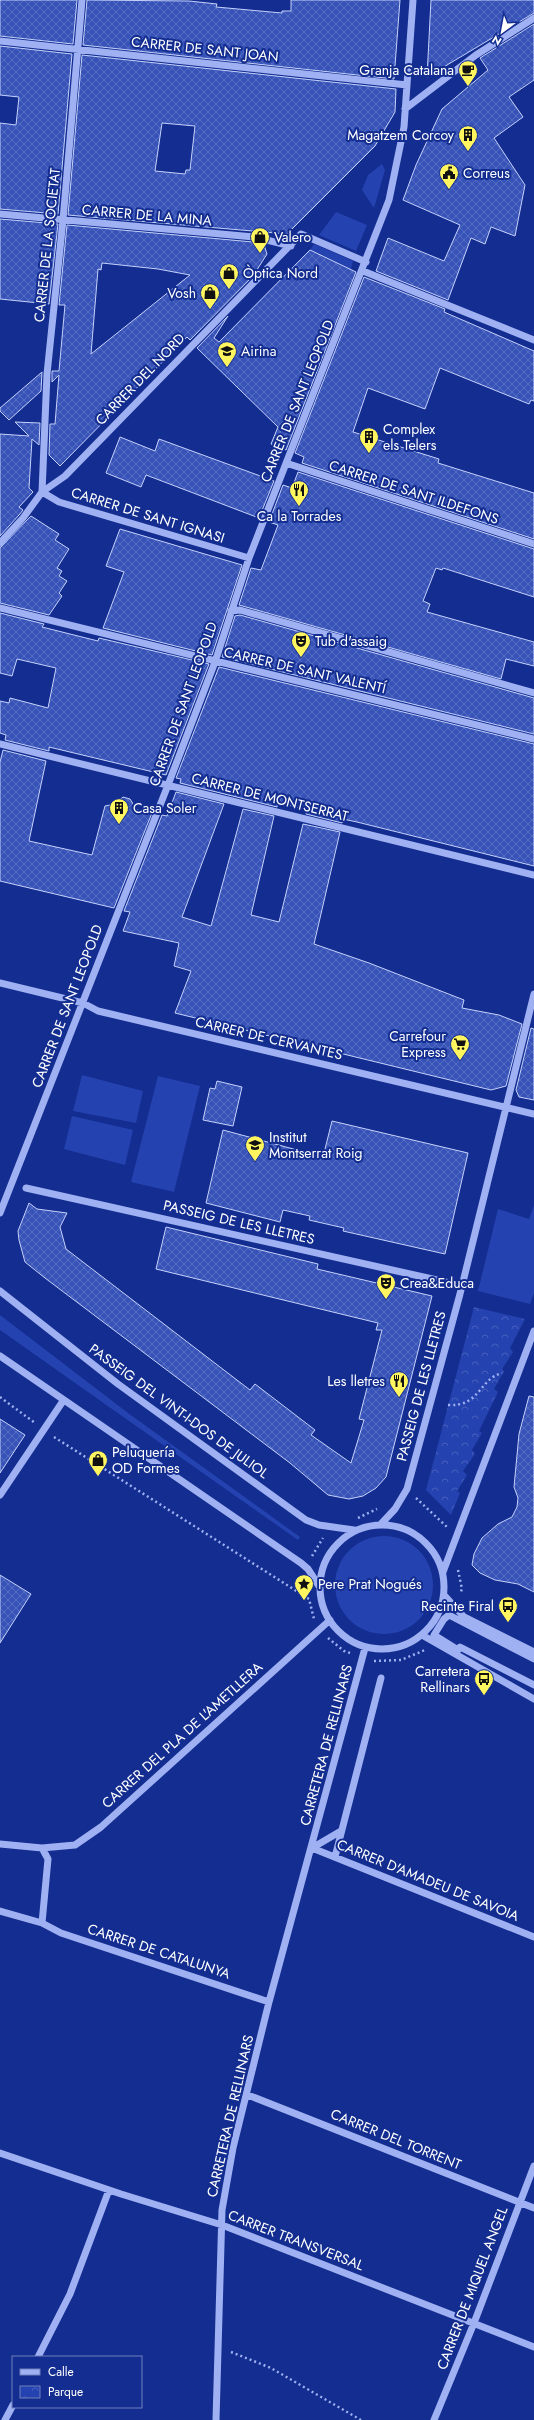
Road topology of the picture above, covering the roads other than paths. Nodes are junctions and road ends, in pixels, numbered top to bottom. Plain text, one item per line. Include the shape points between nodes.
1 (82, 0) edge
2 (413, 0) edge
3 (534, 18) edge
4 (0, 41) edge
5 (77, 48) junction
6 (407, 85) junction
7 (405, 109) junction
8 (0, 214) edge
9 (64, 220) junction
10 (291, 246) junction
11 (366, 262) junction
12 (363, 271) junction
13 (534, 340) edge
14 (286, 463) junction
15 (42, 492) junction
16 (0, 543) edge
17 (534, 544) edge
18 (249, 558) junction
19 (0, 608) edge
20 (231, 612) junction
21 (215, 662) junction
22 (534, 693) edge
23 (534, 739) edge
24 (0, 744) edge
25 (168, 785) junction
26 (534, 875) edge
27 (0, 983) edge
28 (534, 994) edge
29 (83, 1003) junction
30 (505, 1108) junction
31 (534, 1114) edge
32 (26, 1188) dead end
33 (0, 1213) edge
34 (446, 1282) dead end
35 (0, 1291) edge
36 (534, 1331) edge
37 (0, 1356) edge
38 (63, 1401) junction
39 (0, 1495) edge
40 (381, 1524) junction
41 (354, 1530) junction
42 (443, 1572) junction
43 (319, 1586) junction
44 (444, 1595) junction
45 (330, 1620) junction
46 (422, 1635) junction
47 (365, 1648) junction
48 (534, 1652) edge
49 (534, 1659) edge
50 (381, 1678) dead end
51 (534, 1685) edge
52 (534, 1699) edge
53 (341, 1831) junction
54 (0, 1844) edge
55 (42, 1848) junction
56 (312, 1848) junction
57 (334, 1857) junction
58 (0, 1911) edge
59 (42, 1923) junction
60 (534, 1937) edge
61 (269, 2002) junction
62 (248, 2095) junction
63 (0, 2153) edge
64 (534, 2166) edge
65 (109, 2190) junction
66 (520, 2203) junction
67 (534, 2208) edge
68 (222, 2225) junction
69 (474, 2323) junction
70 (534, 2348) edge
71 (39, 2356) edge
72 (12, 2407) edge
73 (5, 2420) edge
74 (216, 2420) edge
75 (434, 2420) edge

1 - 5 street, CARRER DE LA SOCIETAT
2 - 6 street, CARRER DE SANT LEOPOLD
3 - 7 street via 476,55
4 - 5 street, CARRER DE SANT JOAN
5 - 6 street, CARRER DE SANT JOAN
5 - 9 street, CARRER DE LA SOCIETAT
6 - 7 street, CARRER DE SANT LEOPOLD
7 - 11 street, CARRER DE SANT LEOPOLD via 399,159 389,200
8 - 9 street, CARRER DE LA MINA
9 - 10 street, CARRER DE LA MINA via 254,238
9 - 15 street, CARRER DE LA SOCIETAT via 47,374
10 - 11 street, CARRER DEL NORD via 301,234
10 - 15 street, CARRER DEL NORD via 65,476
11 - 12 street, CARRER DE SANT LEOPOLD
12 - 13 street
12 - 14 street, CARRER DE SANT LEOPOLD
14 - 17 street, CARRER DE SANT ILDEFONS
14 - 18 street, CARRER DE SANT LEOPOLD
15 - 16 street, CARRER DEL NORD
15 - 18 street, CARRER DE SANT IGNASI via 59,502
18 - 20 street, CARRER DE SANT LEOPOLD
19 - 21 street, CARRER DE SANT VALENTÍ
20 - 21 street, CARRER DE SANT LEOPOLD
20 - 22 street via 240,610
21 - 23 street, CARRER DE SANT VALENTÍ
21 - 25 street, CARRER DE SANT LEOPOLD
24 - 25 street, CARRER DE MONTSERRAT
25 - 26 street, CARRER DE MONTSERRAT
25 - 29 street, CARRER DE SANT LEOPOLD
27 - 29 street, CARRER DE CERVANTES
28 - 30 street, PASSEIG DE LES LLETRES
29 - 30 street, CARRER DE CERVANTES via 98,1011
29 - 33 street, CARRER DE SANT LEOPOLD
30 - 31 street, CARRER DE CERVANTES
30 - 40 street, PASSEIG DE LES LLETRES via 460,1294 406,1489 395,1509
32 - 34 street, PASSEIG DE LES LLETRES
35 - 41 street, PASSEIG DEL VINT-I-DOS DE JULIOL via 118,1384 306,1520 319,1526
36 - 42 street
37 - 38 street
38 - 39 street
38 - 43 street via 301,1563
40 - 41 street
40 - 42 street via 407,1531 427,1545
41 - 43 street via 336,1543 324,1562
42 - 44 street
43 - 45 street
44 - 46 street via 436,1619
44 - 48 street via 464,1617
45 - 47 street via 342,1634
45 - 55 street, CARRER DEL PLA DE L'AMETLLERA via 102,1827 75,1845
46 - 47 street via 400,1647
46 - 52 street
47 - 56 street, CARRETERA DE RELLINARS
49 - 51 street via 449,1616 444,1619 434,1635 458,1650 460,1646
50 - 53 street
53 - 56 street, CARRETERA DE RELLINARS
53 - 57 street
54 - 55 street, CARRER DEL PLA DE L'AMETLLERA
55 - 59 street via 48,1859
56 - 57 street, CARRER D'AMADEU DE SAVOIA
56 - 61 street, CARRETERA DE RELLINARS
57 - 60 street, CARRER D'AMADEU DE SAVOIA
58 - 59 street, CARRER DE CATALUNYA
59 - 61 street, CARRER DE CATALUNYA via 61,1933
61 - 62 street, CARRETERA DE RELLINARS
62 - 66 street, CARRER DEL TORRENT
62 - 68 street, CARRETERA DE RELLINARS via 233,2148 222,2210
63 - 65 street, CARRER TRANSVERSAL
64 - 66 street, CARRER DE MIQUEL ANGEL
65 - 68 street, CARRER TRANSVERSAL
65 - 71 street via 70,2294
66 - 67 street, CARRER DEL TORRENT
66 - 69 street, CARRER DE MIQUEL ANGEL
68 - 69 street, CARRER TRANSVERSAL
68 - 74 street, CARRETERA DE RELLINARS
69 - 70 street, CARRER TRANSVERSAL
69 - 75 street, CARRER DE MIQUEL ANGEL
72 - 73 street

